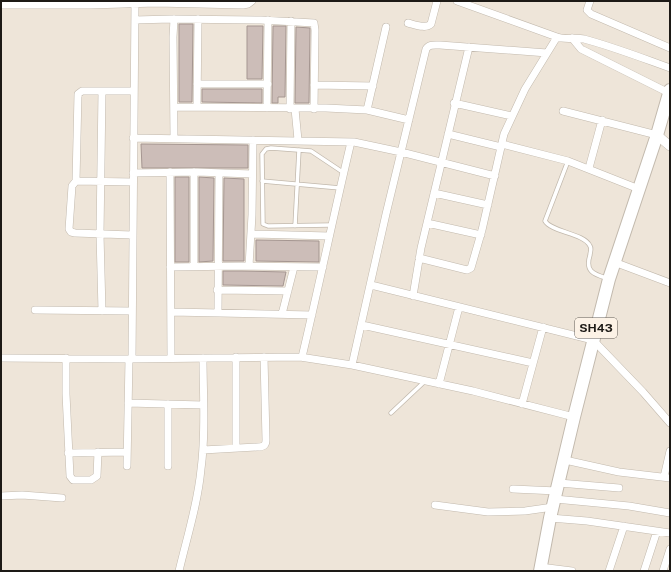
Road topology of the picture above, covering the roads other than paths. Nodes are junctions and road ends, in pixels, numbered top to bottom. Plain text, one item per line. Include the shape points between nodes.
1 (252, 1) edge
2 (437, 1) edge
3 (457, 1) edge
4 (590, 1) edge
5 (33, 3) edge
6 (135, 3) junction
7 (1, 5) edge
8 (174, 19) junction
9 (198, 19) junction
10 (135, 20) junction
11 (268, 20) junction
12 (291, 21) junction
13 (408, 23) dead end
14 (386, 27) dead end
15 (557, 37) junction
16 (572, 38) junction
17 (469, 47) junction
18 (670, 48) edge
19 (547, 53) junction
20 (670, 68) edge
21 (197, 84) junction
22 (268, 84) junction
23 (314, 85) junction
24 (373, 86) junction
25 (102, 91) junction
26 (134, 91) junction
27 (669, 92) edge
28 (454, 103) junction
29 (174, 107) junction
30 (197, 107) junction
31 (267, 108) junction
32 (314, 108) junction
33 (293, 109) junction
34 (367, 110) junction
35 (563, 111) dead end
36 (512, 116) junction
37 (409, 120) junction
38 (602, 120) junction
39 (448, 134) junction
40 (657, 135) junction
41 (133, 138) junction
42 (174, 138) junction
43 (253, 140) junction
44 (298, 140) junction
45 (351, 142) junction
46 (502, 146) junction
47 (670, 146) edge
48 (299, 150) junction
49 (402, 152) junction
50 (568, 160) junction
51 (441, 162) junction
52 (589, 168) junction
53 (170, 172) junction
54 (194, 172) junction
55 (133, 173) junction
56 (219, 173) junction
57 (344, 173) junction
58 (252, 174) junction
59 (495, 176) junction
60 (76, 181) junction
61 (101, 182) junction
62 (133, 182) junction
63 (262, 182) junction
64 (298, 185) junction
65 (340, 188) junction
66 (639, 189) junction
67 (434, 193) junction
68 (488, 205) junction
69 (427, 223) junction
70 (331, 225) junction
71 (295, 226) junction
72 (100, 234) junction
73 (251, 234) junction
74 (132, 235) junction
75 (481, 235) junction
76 (329, 236) junction
77 (419, 258) junction
78 (614, 262) junction
79 (194, 266) junction
80 (218, 266) junction
81 (249, 266) junction
82 (170, 267) junction
83 (294, 267) junction
84 (323, 267) junction
85 (609, 279) junction
86 (670, 283) edge
87 (371, 285) junction
88 (217, 290) junction
89 (288, 291) junction
90 (413, 296) junction
91 (459, 307) junction
92 (35, 310) dead end
93 (102, 311) junction
94 (132, 311) junction
95 (171, 312) junction
96 (218, 314) junction
97 (282, 314) junction
98 (312, 315) junction
99 (362, 325) junction
100 (543, 327) junction
101 (593, 340) junction
102 (449, 345) junction
103 (236, 357) junction
104 (264, 357) junction
105 (302, 357) junction
106 (1, 358) edge
107 (66, 358) junction
108 (171, 358) junction
109 (203, 358) junction
110 (130, 359) junction
111 (533, 363) junction
112 (352, 365) junction
113 (425, 381) junction
114 (439, 384) junction
115 (128, 403) junction
116 (168, 404) junction
117 (522, 404) junction
118 (203, 405) junction
119 (391, 413) dead end
120 (574, 416) junction
121 (670, 423) edge
122 (236, 448) junction
123 (203, 450) junction
124 (670, 451) edge
125 (98, 452) junction
126 (127, 452) junction
127 (68, 453) junction
128 (564, 460) junction
129 (127, 466) dead end
130 (168, 466) dead end
131 (667, 477) edge
132 (619, 488) dead end
133 (513, 489) dead end
134 (1, 496) edge
135 (62, 498) dead end
136 (555, 500) junction
137 (435, 505) dead end
138 (670, 512) edge
139 (624, 526) junction
140 (658, 531) junction
141 (670, 533) edge
142 (670, 549) edge
143 (540, 569) edge
144 (179, 571) edge
145 (572, 571) edge
146 (609, 571) edge
147 (644, 571) edge
148 (663, 571) edge

1 - 6 street via 243,5
2 - 13 street via 430,26
3 - 15 street
4 - 18 street via 587,10 590,14
5 - 6 street
5 - 7 street
6 - 10 street
8 - 9 street
8 - 10 street
8 - 29 street
9 - 11 street
9 - 21 street
10 - 26 street
11 - 12 street
11 - 22 street
12 - 23 street via 312,22 315,25
12 - 33 street
14 - 24 street
15 - 16 street
15 - 19 street
16 - 20 street via 617,49
16 - 27 street via 581,49
17 - 19 street
17 - 28 street
17 - 37 street via 428,46
19 - 36 street
21 - 22 street
21 - 30 street
22 - 31 street
23 - 24 street
23 - 32 street
24 - 34 street
25 - 26 street
25 - 60 street via 82,91 77,97
25 - 61 street
26 - 41 street
27 - 40 main road, SH43
28 - 36 street
28 - 39 street
29 - 30 street
29 - 42 street
30 - 31 street
31 - 33 street
32 - 33 street
32 - 34 street
33 - 44 street
34 - 37 street
35 - 38 street
36 - 46 street
37 - 49 street
38 - 40 street
38 - 52 street
39 - 46 street
39 - 51 street
40 - 47 street
40 - 66 main road, SH43
41 - 42 street
41 - 55 street
42 - 43 street
43 - 44 street
43 - 58 street
44 - 45 street
45 - 49 street
45 - 57 street
46 - 50 street
46 - 59 street
48 - 57 lane via 314,153
48 - 63 lane via 271,148 264,151
48 - 64 lane
49 - 51 street
49 - 87 street
50 - 52 street
50 - 85 lane via 545,221 549,226 566,231 590,244 588,259 591,271
51 - 59 street
51 - 67 street
52 - 66 street
53 - 54 street
53 - 55 street
53 - 82 street
54 - 56 street
54 - 79 street
55 - 62 street
56 - 58 street
56 - 80 street
57 - 65 street
58 - 73 street
59 - 68 street
60 - 61 street
60 - 72 street via 72,186 69,229 75,233
61 - 62 street
61 - 72 street
62 - 74 street
63 - 64 lane
63 - 71 lane via 263,224
64 - 65 lane
64 - 71 lane
65 - 70 street
66 - 78 main road, SH43
67 - 68 street
67 - 69 street
68 - 75 street
69 - 75 street
69 - 77 street
70 - 71 lane
70 - 76 street
72 - 74 street
72 - 93 street
73 - 76 street
73 - 81 street
74 - 94 street
75 - 77 street via 470,269
76 - 84 street
77 - 90 street
78 - 85 main road, SH43
78 - 86 street
79 - 80 street
79 - 82 street
80 - 81 street
80 - 88 street
81 - 83 street
82 - 95 street
83 - 84 street
83 - 89 street
84 - 98 street
85 - 101 main road, SH43
87 - 90 street
87 - 99 street
88 - 89 street
88 - 96 street
89 - 97 street
90 - 91 street
91 - 100 street
91 - 102 street
92 - 93 street
93 - 94 street
94 - 110 street
95 - 96 street
95 - 108 street
96 - 97 street
97 - 98 street
98 - 105 street
99 - 102 street
99 - 112 street
100 - 101 street
100 - 111 street
101 - 120 main road, SH43
101 - 121 street via 644,392
102 - 111 street
102 - 114 street
103 - 104 street
103 - 109 street
103 - 122 street
104 - 105 street
104 - 122 street via 266,443 263,447
105 - 112 street
106 - 107 street
107 - 110 street
107 - 127 street
108 - 109 street
108 - 110 street
109 - 118 street
110 - 115 street
111 - 117 street
112 - 113 street
113 - 114 street
113 - 119 lane
114 - 117 street
115 - 116 street
115 - 126 street
116 - 118 street
116 - 130 street
117 - 120 street
118 - 123 street
120 - 128 main road, SH43
122 - 123 street
123 - 144 street via 199,487
124 - 131 street
125 - 126 street
125 - 127 street
125 - 127 street via 97,476 91,480 71,478
126 - 129 street
128 - 131 street via 619,472
128 - 136 main road, SH43
132 - 136 street
133 - 136 street
134 - 135 street
136 - 137 street via 525,511 494,512
136 - 138 street
136 - 139 street
136 - 143 main road, SH43
139 - 140 street
139 - 146 street
140 - 141 street
140 - 147 street
142 - 148 street
143 - 145 street

